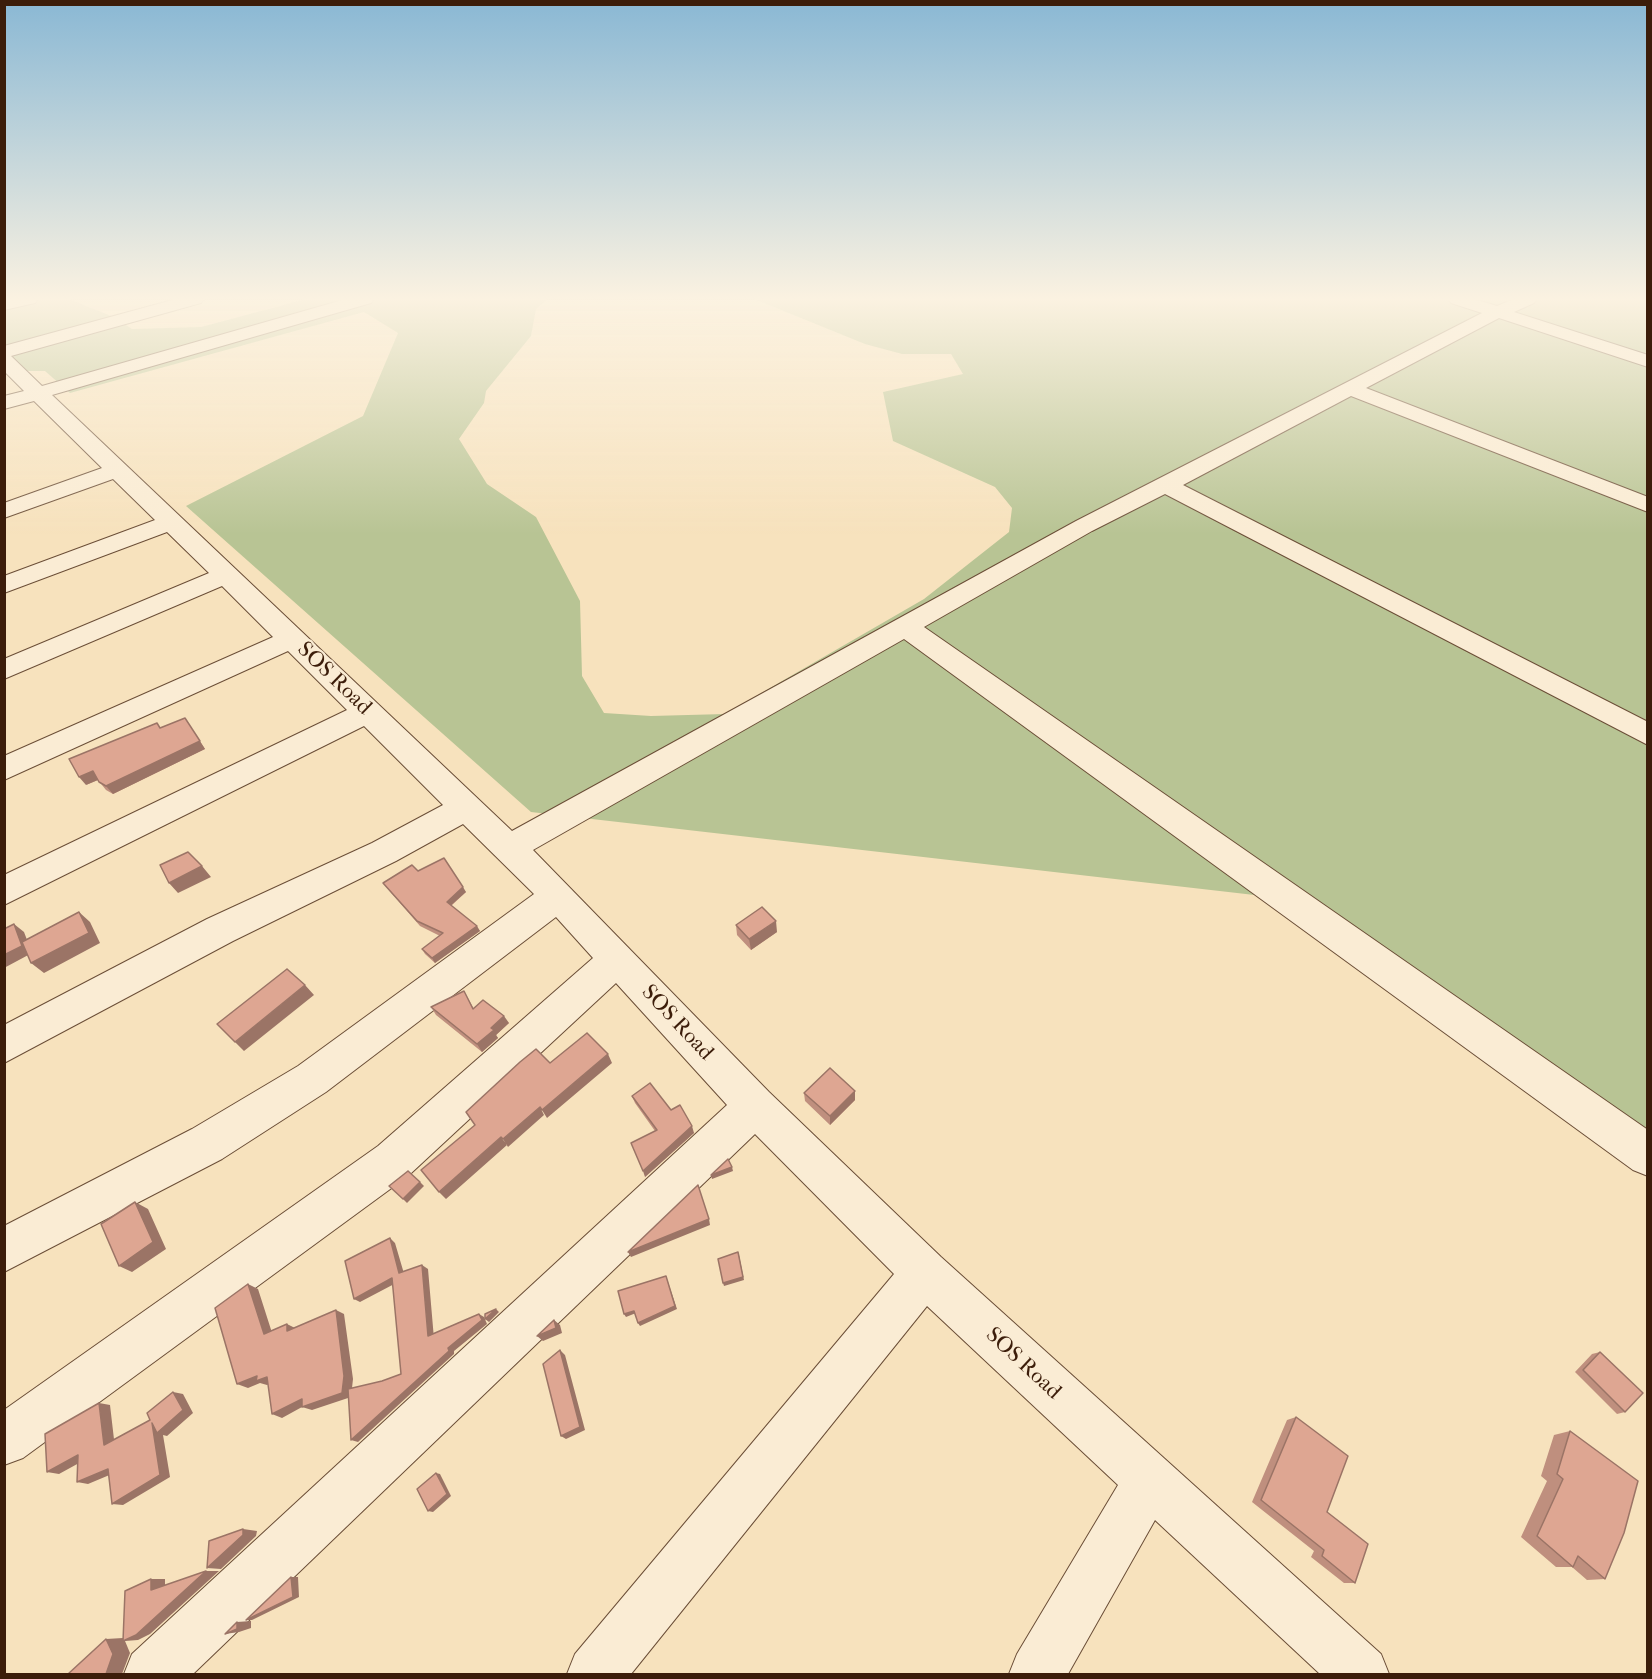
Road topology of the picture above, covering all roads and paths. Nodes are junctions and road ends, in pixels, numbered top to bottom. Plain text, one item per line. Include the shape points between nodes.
1 (12, 377) edge
2 (93, 377) edge
3 (1369, 377) edge
4 (1348, 388) junction
5 (21, 398) edge
6 (117, 470) junction
7 (1165, 485) junction
8 (1647, 505) edge
9 (4, 511) edge
10 (171, 522) junction
11 (226, 575) junction
12 (4, 585) edge
13 (906, 627) junction
14 (291, 639) junction
15 (4, 670) edge
16 (368, 712) junction
17 (1647, 735) edge
18 (4, 769) edge
19 (466, 807) junction
20 (509, 848) junction
21 (4, 891) edge
22 (558, 896) junction
23 (617, 959) junction
24 (4, 1045) edge
25 (755, 1106) junction
26 (1647, 1155) edge
27 (4, 1250) edge
28 (926, 1273) junction
29 (5, 1440) edge
30 (1149, 1481) junction
31 (152, 1674) edge
32 (595, 1674) edge
33 (1037, 1674) edge
34 (1361, 1674) edge

1 - 5 street, SOS Road
2 - 5 street
3 - 4 street
4 - 7 street
4 - 8 street
5 - 6 street, SOS Road
6 - 9 street
6 - 10 street, SOS Road
7 - 13 street
7 - 17 street
10 - 11 street, SOS Road
10 - 12 street
11 - 14 street, SOS Road
11 - 15 street
13 - 20 street
13 - 26 street
14 - 16 street, SOS Road
14 - 18 street
16 - 19 street, SOS Road
16 - 21 street
19 - 20 street, SOS Road
19 - 24 street via 384,852 220,930
20 - 22 street, SOS Road
22 - 23 street, SOS Road
22 - 27 street via 312,1079 207,1144
23 - 25 street, SOS Road
23 - 29 street via 393,1161
25 - 28 street, SOS Road
25 - 31 street
28 - 30 street, SOS Road
28 - 32 street
30 - 33 street
30 - 34 street, SOS Road

